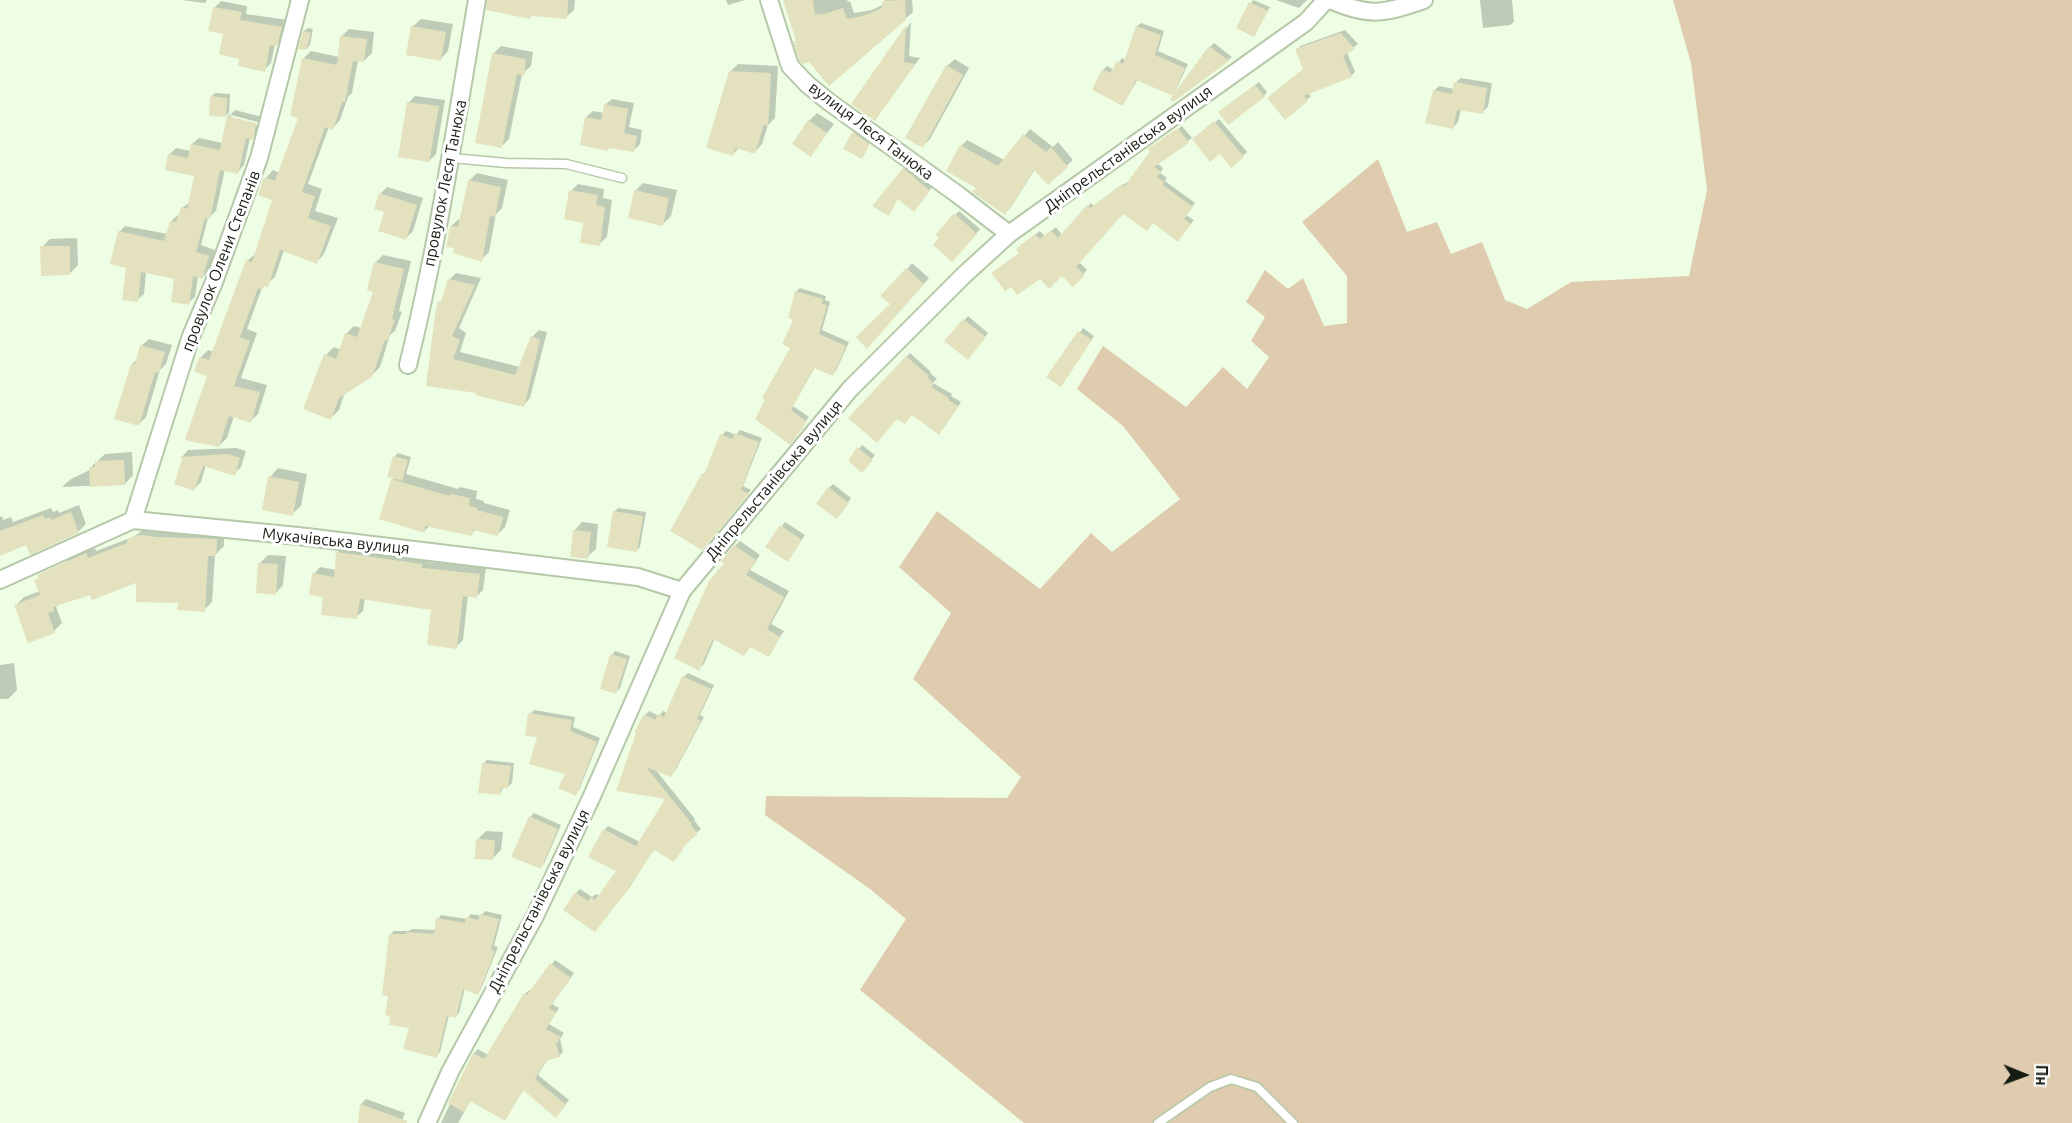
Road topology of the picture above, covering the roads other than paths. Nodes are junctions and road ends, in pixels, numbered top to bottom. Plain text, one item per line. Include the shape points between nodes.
1 (300, 0) edge
2 (477, 0) edge
3 (769, 0) edge
4 (1328, 0) edge
5 (1424, 0) edge
6 (452, 158) junction
7 (622, 178) dead end
8 (1009, 234) junction
9 (408, 364) dead end
10 (134, 520) junction
11 (0, 580) edge
12 (682, 591) junction
13 (427, 1123) edge
14 (1158, 1123) edge
15 (1293, 1123) edge

1 - 10 street, провулок Олени Степанів via 259,158 191,336
2 - 6 street, провулок Леся Танюка
3 - 8 street, вулиця Леся Танюка via 790,66 807,84
4 - 5 street, Дніпрельстанівська вулиця via 1353,10 1386,12
4 - 8 street, Дніпрельстанівська вулиця via 1306,22
6 - 7 lane via 566,165
6 - 9 street, провулок Леся Танюка
8 - 12 street, Дніпрельстанівська вулиця via 850,389
10 - 11 street, Мукачівська вулиця
10 - 12 street, Мукачівська вулиця via 638,578
12 - 13 street, Дніпрельстанівська вулиця via 540,906 450,1070
14 - 15 lane via 1210,1087 1231,1080 1257,1088

